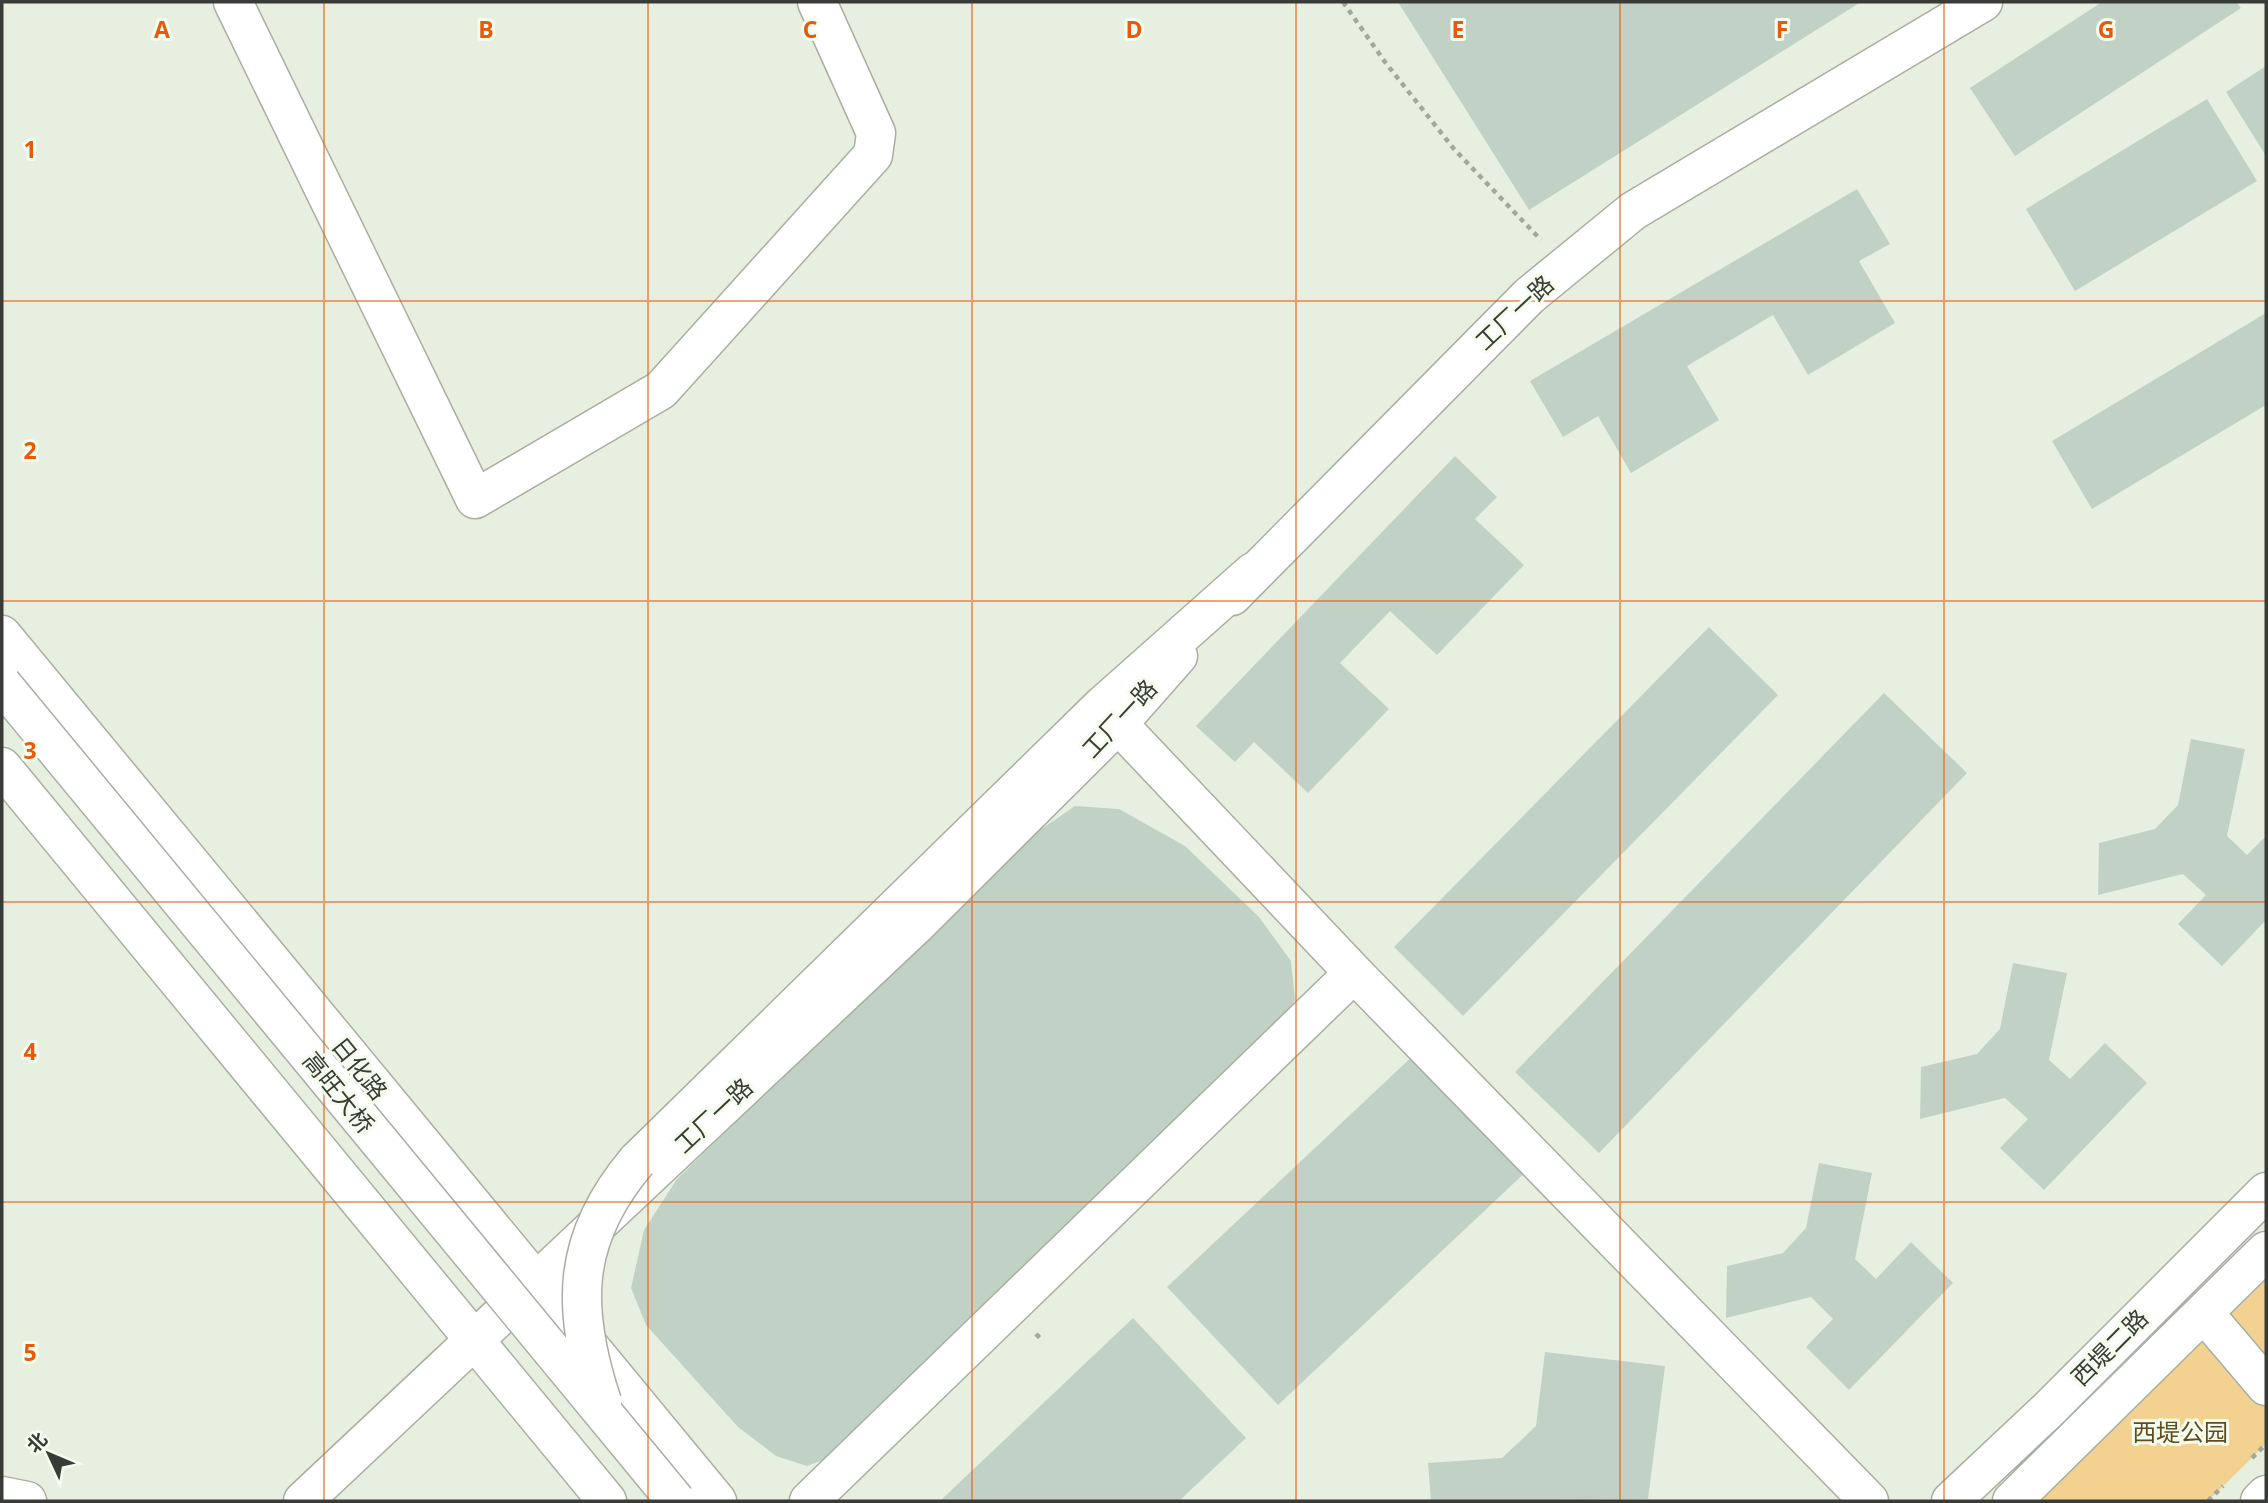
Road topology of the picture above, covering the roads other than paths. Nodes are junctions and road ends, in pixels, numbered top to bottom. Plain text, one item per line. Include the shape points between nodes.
1 (233, 2) edge
2 (817, 2) edge
3 (1983, 2) edge
4 (1253, 572) junction
5 (2, 635) edge
6 (2, 684) edge
7 (1118, 724) junction
8 (2, 726) edge
9 (2, 766) edge
10 (1354, 973) junction
11 (2266, 1192) edge
12 (2266, 1251) edge
13 (537, 1284) junction
14 (2204, 1313) junction
15 (475, 1342) junction
16 (2266, 1386) edge
17 (608, 1420) junction
18 (2266, 1495) edge
19 (2, 1496) edge
20 (27, 1501) edge
21 (303, 1501) edge
22 (607, 1501) edge
23 (642, 1501) edge
24 (676, 1501) edge
25 (717, 1501) edge
26 (809, 1501) edge
27 (1869, 1501) edge
28 (1951, 1501) edge
29 (2012, 1501) edge
30 (2260, 1501) edge

1 - 2 street via 475,499 662,390 873,155 876,133
3 - 4 street, 工厂一路 via 1633,211 1529,296
4 - 7 street, 工厂一路
4 - 17 street, bridge via 1102,706 688,1109 620,1181 592,1230 581,1287 584,1335
5 - 13 street, 日化路
6 - 17 street, 高旺大桥, bridge
7 - 10 street
7 - 13 street, 工厂一路 via 916,925
8 - 23 street, 高旺大桥
9 - 15 street
10 - 26 street
10 - 27 street
11 - 28 street, 西堤二路
12 - 14 street, 西堤二路
13 - 15 street, 工厂一路
13 - 25 street, 日化路
14 - 16 street
14 - 29 street, 西堤二路
15 - 21 street, 工厂一路
15 - 22 street
17 - 24 street, 高旺大桥, bridge
18 - 30 street
19 - 20 street

